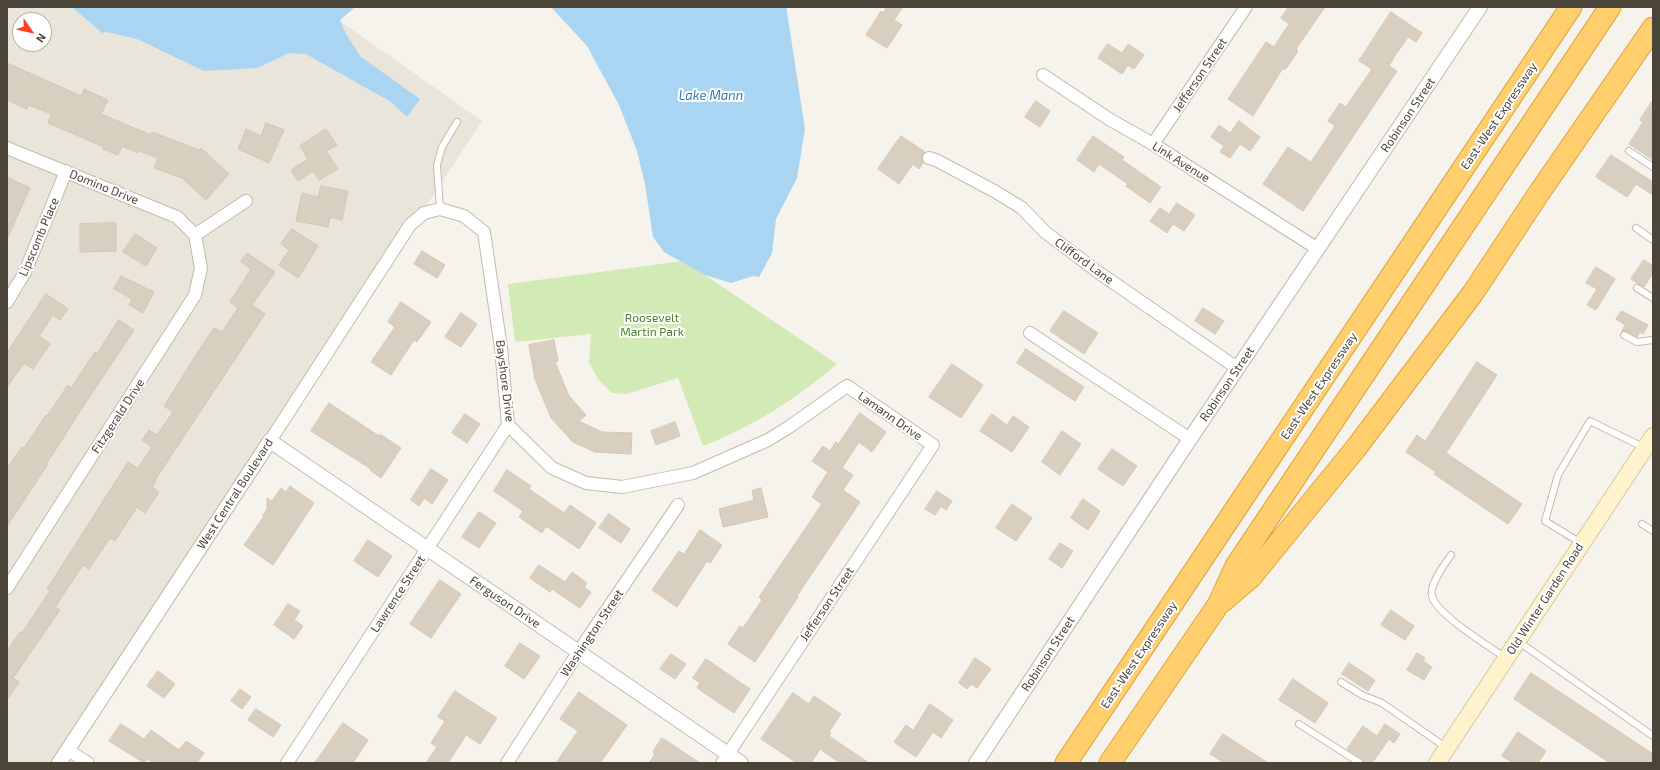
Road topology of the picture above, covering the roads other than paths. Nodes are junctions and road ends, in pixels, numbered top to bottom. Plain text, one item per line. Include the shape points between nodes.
1 (1246, 7) edge
2 (1480, 7) edge
3 (1556, 7) edge
4 (1571, 7) edge
5 (1610, 7) edge
6 (1653, 28) edge
7 (1043, 75) dead end
8 (457, 122) dead end
9 (1153, 144) junction
10 (7, 148) edge
11 (1629, 151) dead end
12 (929, 158) dead end
13 (1653, 168) edge
14 (66, 171) junction
15 (246, 201) dead end
16 (440, 209) junction
17 (1636, 228) dead end
18 (195, 235) junction
19 (1653, 240) edge
20 (1318, 249) junction
21 (1637, 288) dead end
22 (1653, 298) edge
23 (7, 302) edge
24 (1370, 310) junction
25 (1030, 333) dead end
26 (1624, 335) dead end
27 (1653, 340) edge
28 (1237, 368) junction
29 (847, 386) joint
30 (508, 425) junction
31 (1190, 439) junction
32 (270, 441) junction
33 (1649, 442) edge
34 (933, 445) joint
35 (678, 505) dead end
36 (1642, 524) dead end
37 (1653, 531) edge
38 (1582, 544) junction
39 (427, 549) junction
40 (1451, 555) dead end
41 (7, 588) edge
42 (1218, 605) junction
43 (1517, 641) junction
44 (579, 651) junction
45 (1506, 658) junction
46 (1341, 682) dead end
47 (1299, 724) dead end
48 (1653, 736) edge
49 (1447, 748) junction
50 (68, 750) junction
51 (725, 759) edge
52 (59, 763) edge
53 (88, 763) edge
54 (287, 763) edge
55 (507, 763) edge
56 (741, 763) edge
57 (976, 763) edge
58 (1066, 763) edge
59 (1110, 763) edge
60 (1360, 763) edge
61 (1437, 763) edge

1 - 9 street, Jefferson Street
2 - 20 street, Robinson Street
3 - 24 highway
4 - 24 highway, East-West Expressway
5 - 42 highway via 1236,566
6 - 42 highway via 1473,293 1356,448 1251,578
7 - 9 street, Link Avenue via 1109,119
8 - 16 lane via 442,147 437,165
9 - 20 street, Link Avenue
10 - 14 street, Domino Drive
11 - 13 lane
12 - 28 street, Clifford Lane via 1022,208 1045,232 1098,272
14 - 18 street, Domino Drive via 178,217
14 - 23 street, Lipscomb Place via 25,272
15 - 18 street
16 - 30 street, Bayshore Drive via 464,216 484,232 501,348
16 - 32 street, West Central Boulevard via 424,213 410,225
17 - 19 lane
18 - 41 street, Fitzgerald Drive via 202,268 195,295
20 - 28 street, Robinson Street
21 - 22 lane
24 - 58 highway, East-West Expressway
25 - 31 street
26 - 27 lane via 1637,342
28 - 31 street, Robinson Street
29 - 30 street, Bayshore Drive via 768,440 693,473 622,487 586,483 552,468
29 - 34 street, Lamann Drive
30 - 39 street, Lawrence Street
31 - 57 street, Robinson Street
32 - 39 street, Ferguson Drive
32 - 50 street, West Central Boulevard
33 - 38 main road, Old Winter Garden Road
33 - 38 lane via 1590,421 1558,475 1545,521
34 - 51 street, Jefferson Street
35 - 44 street, Washington Street
36 - 37 lane
38 - 43 main road, Old Winter Garden Road
39 - 44 street, Ferguson Drive
39 - 54 street, Lawrence Street
40 - 45 lane via 1435,580 1431,595 1436,606
42 - 59 highway
43 - 45 main road, Old Winter Garden Road
43 - 48 lane
44 - 51 street, Ferguson Drive
44 - 55 street, Washington Street
45 - 49 main road, Old Winter Garden Road
46 - 49 lane via 1382,703
47 - 60 lane
49 - 61 main road, Old Winter Garden Road
50 - 52 street, West Central Boulevard
50 - 53 street
51 - 56 street, Ferguson Drive

